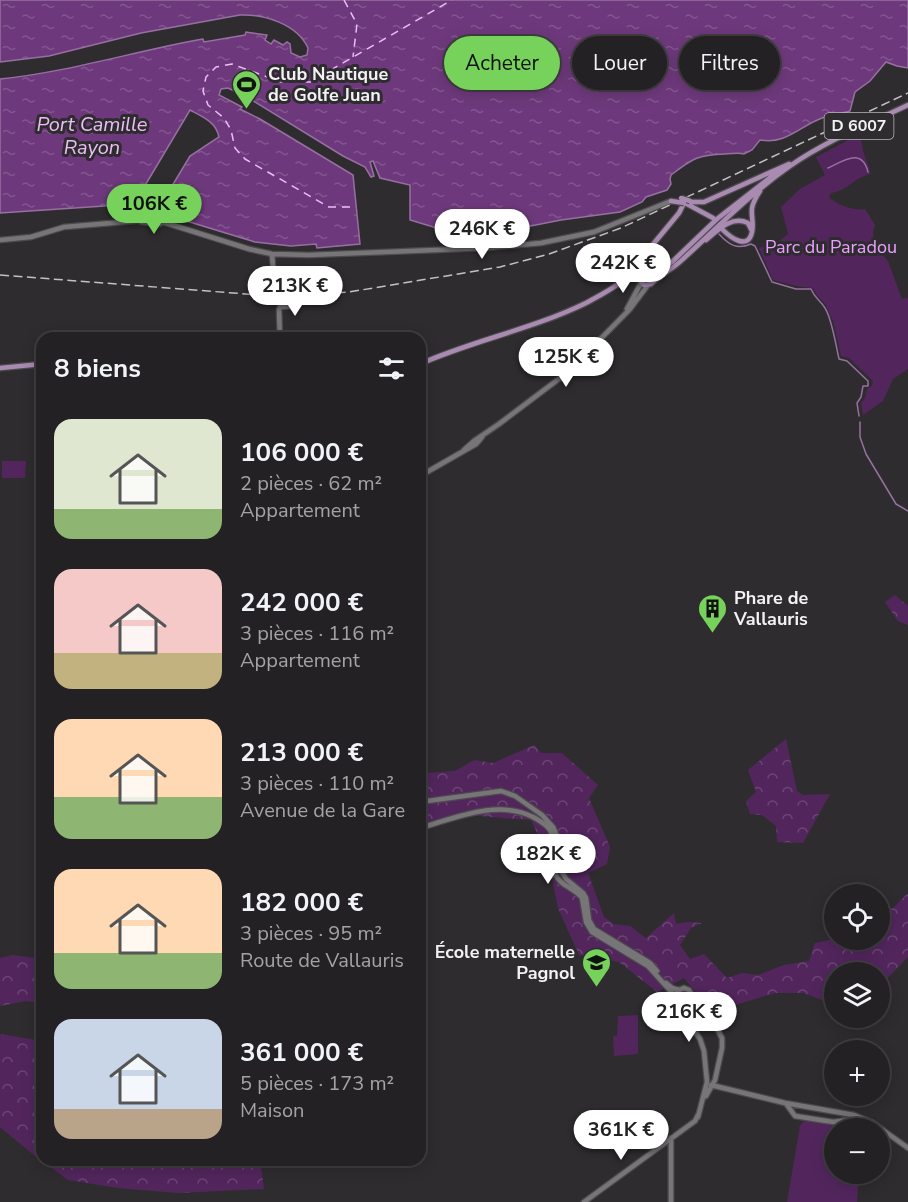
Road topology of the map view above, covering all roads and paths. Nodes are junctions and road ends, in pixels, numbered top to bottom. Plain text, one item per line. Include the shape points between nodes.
1 (908, 104) edge
2 (811, 152) junction
3 (789, 164) junction
4 (763, 187) junction
5 (689, 203) junction
6 (723, 230) dead end
7 (752, 231) junction
8 (0, 240) edge
9 (272, 254) junction
10 (684, 259) junction
11 (653, 271) junction
12 (641, 276) junction
13 (655, 279) junction
14 (648, 285) junction
15 (299, 290) dead end
16 (300, 302) dead end
17 (624, 314) junction
18 (280, 332) edge
19 (426, 362) edge
20 (36, 365) edge
21 (0, 368) edge
22 (426, 472) edge
23 (426, 801) edge
24 (426, 826) edge
25 (679, 990) junction
26 (675, 996) junction
27 (692, 1002) junction
28 (680, 1006) junction
29 (706, 1082) junction
30 (712, 1085) junction
31 (785, 1103) junction
32 (698, 1117) junction
33 (824, 1121) edge
34 (890, 1137) edge
35 (670, 1138) junction
36 (908, 1148) edge
37 (584, 1202) edge
38 (671, 1202) edge

1 - 2 main road, D 6007
2 - 3 main road, D 6007
2 - 4 main road, D 6007
3 - 5 main road via 717,197
3 - 11 main road, D 6007 via 742,198 678,257
4 - 7 main road via 752,205
4 - 10 main road, D 6007 via 720,222
5 - 9 main road, bridge via 671,201 605,228 541,243 471,249
5 - 12 main road, bridge via 650,248
6 - 7 main road via 741,242 748,240
7 - 10 main road via 745,221 732,221
8 - 9 main road via 31,237 64,227 153,220
9 - 15 main road via 276,283
10 - 13 main road, D 6007
11 - 12 main road
11 - 13 main road
12 - 14 main road
12 - 17 main road
12 - 19 main road via 621,282 557,317
13 - 14 main road
14 - 17 main road
16 - 18 main road via 280,307
17 - 22 main road via 568,372 476,444
20 - 21 main road
23 - 25 main road via 501,791 542,815 554,827 561,870 566,879 584,892 594,929 650,963 669,986
24 - 26 main road via 463,814 500,810 516,811 540,821 551,834 555,875 582,898 588,927 648,966
25 - 26 main road
25 - 27 main road via 691,992
26 - 28 main road
27 - 28 main road
27 - 30 main road via 712,1019 722,1038
28 - 29 main road via 703,1044
29 - 30 main road
29 - 32 main road
30 - 31 main road
30 - 32 main road
31 - 33 main road via 795,1116
31 - 36 main road via 862,1118
32 - 35 main road
34 - 36 main road
35 - 37 main road
35 - 38 main road

